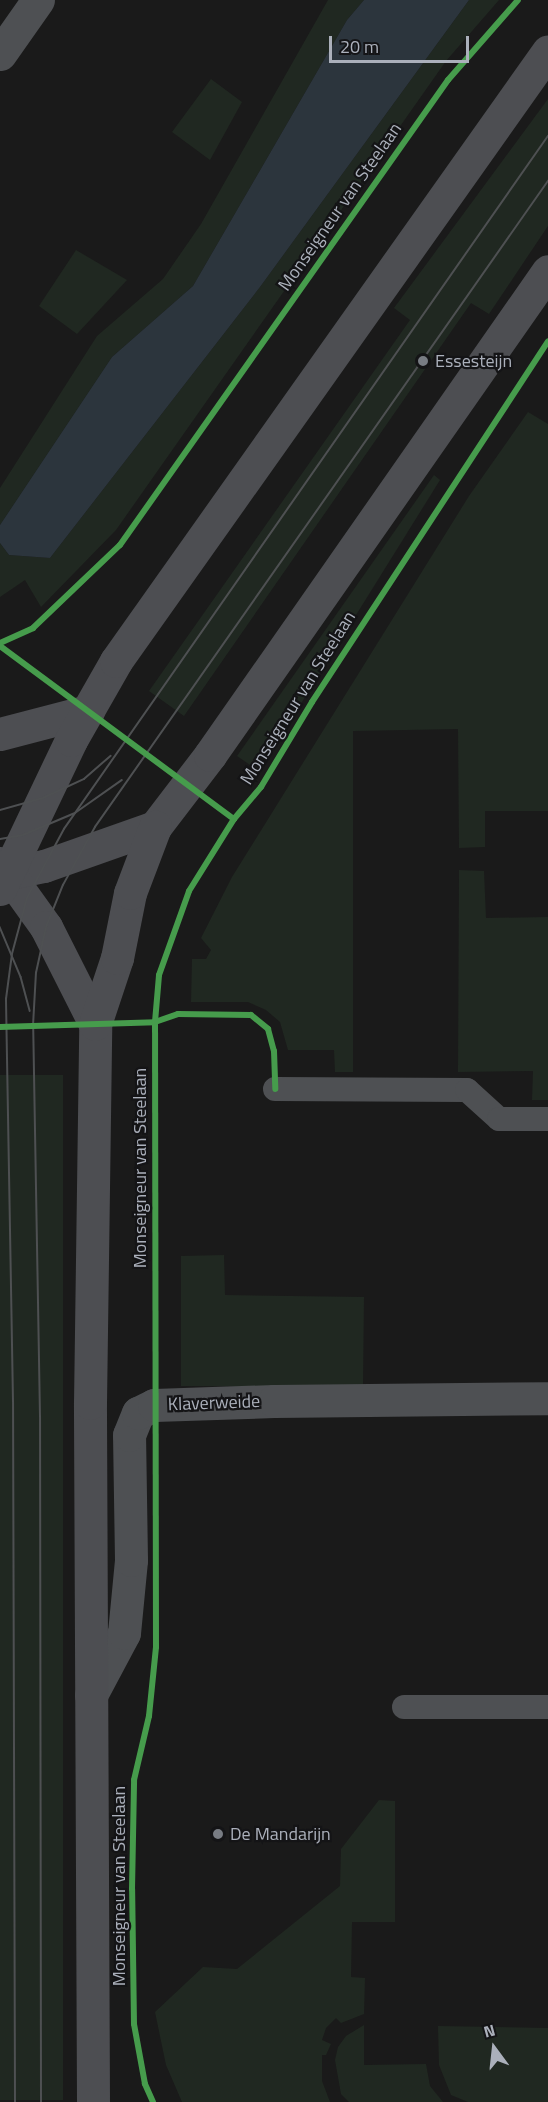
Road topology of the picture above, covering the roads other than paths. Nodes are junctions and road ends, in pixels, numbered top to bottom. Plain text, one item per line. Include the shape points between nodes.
1 (38, 0) edge
2 (548, 51) edge
3 (0, 54) edge
4 (548, 271) edge
5 (88, 711) junction
6 (0, 734) edge
7 (155, 827) junction
8 (2, 875) edge
9 (95, 1024) junction
10 (275, 1089) dead end
11 (548, 1119) edge
12 (548, 1398) edge
13 (91, 1695) junction
14 (405, 1707) dead end
15 (548, 1707) edge
16 (93, 2102) edge

1 - 3 street
2 - 5 main road via 116,661
4 - 7 main road, Monseigneur van Steelaan via 210,755
5 - 6 main road
5 - 8 main road
7 - 8 main road via 44,866
7 - 9 main road, Monseigneur van Steelaan via 130,893 117,958
8 - 9 main road, Monseigneur van Steelaan via 46,927
9 - 13 main road, Monseigneur van Steelaan
10 - 11 lane via 466,1090 499,1119
12 - 13 street, Klaverweide via 154,1405 138,1413 129,1435 131,1560 124,1633
13 - 16 main road, Monseigneur van Steelaan
14 - 15 lane

